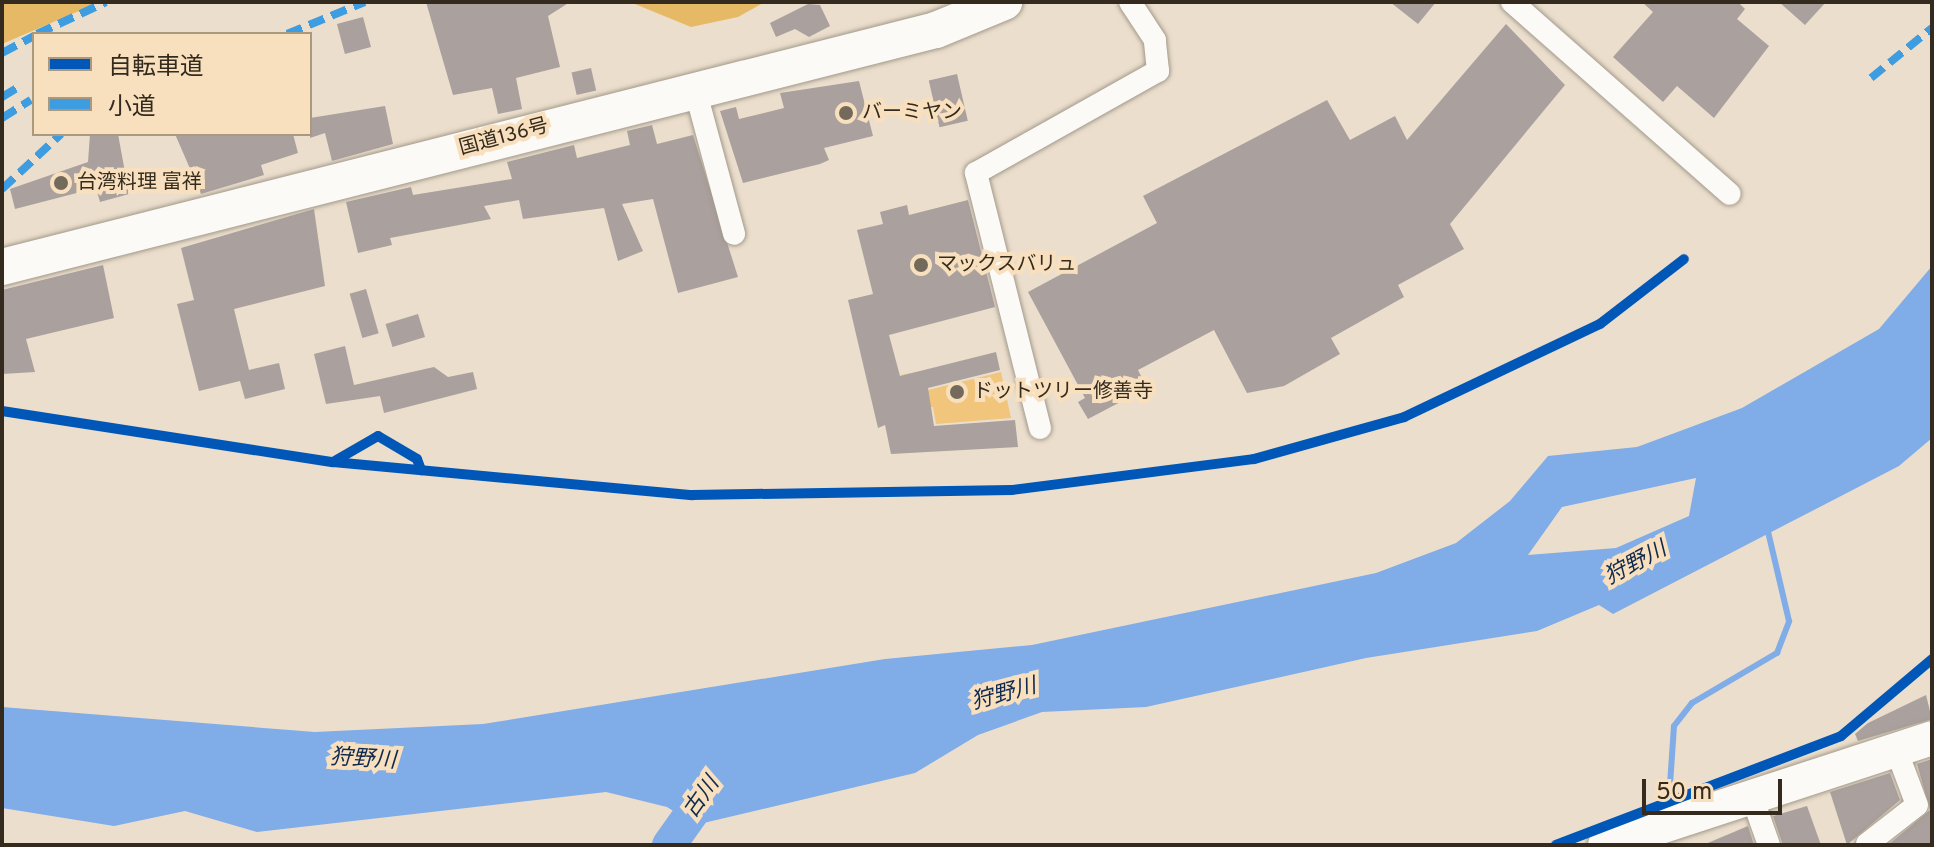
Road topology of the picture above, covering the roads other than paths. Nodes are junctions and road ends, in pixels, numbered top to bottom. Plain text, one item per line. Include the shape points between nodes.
1 (1004, 2) edge
2 (1130, 2) edge
3 (1512, 2) edge
4 (695, 89) junction
5 (1730, 194) dead end
6 (734, 234) dead end
7 (2, 267) edge
8 (1040, 428) dead end
9 (1932, 738) edge
10 (1896, 749) junction
11 (1752, 797) junction
12 (1867, 844) edge
13 (1605, 845) edge
14 (1769, 845) edge

1 - 4 highway, 国道136号 via 936,30
2 - 8 street via 1155,40 1158,71 976,173
3 - 5 street
4 - 6 street
4 - 7 highway, 国道136号
9 - 10 main road
10 - 11 main road
10 - 12 street via 1917,805
11 - 13 main road
11 - 14 street

